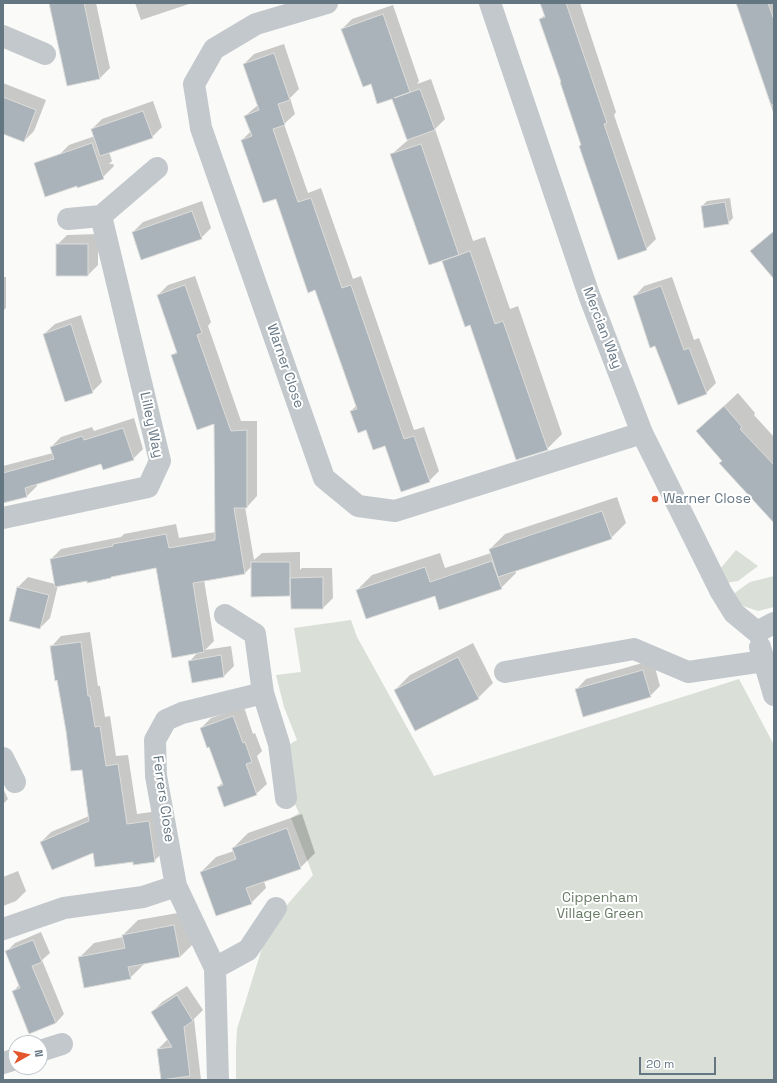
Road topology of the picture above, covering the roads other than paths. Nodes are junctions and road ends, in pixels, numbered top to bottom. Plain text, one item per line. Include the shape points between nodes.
1 (327, 3) edge
2 (490, 3) edge
3 (3, 36) edge
4 (45, 54) dead end
5 (157, 168) dead end
6 (101, 216) junction
7 (68, 219) dead end
8 (642, 433) junction
9 (3, 518) edge
10 (225, 615) dead end
11 (765, 628) edge
12 (764, 661) junction
13 (505, 672) dead end
14 (263, 693) junction
15 (774, 694) edge
16 (3, 758) edge
17 (15, 782) dead end
18 (286, 798) dead end
19 (176, 886) junction
20 (276, 908) dead end
21 (3, 929) edge
22 (215, 968) junction
23 (62, 1044) dead end
24 (48, 1048) edge
25 (218, 1080) edge

1 - 8 street, Warner Close via 256,24 214,49 194,84 201,128 324,478 358,506 395,511
2 - 8 street, Mercian Way via 589,295
3 - 4 street
5 - 6 street
6 - 7 street
6 - 9 street, Lilley Way via 160,461 148,487
8 - 11 street, Mercian Way via 721,592 734,613
10 - 14 street via 255,634
11 - 12 street
12 - 13 street via 688,672 634,649
12 - 15 street
14 - 18 street via 279,744
14 - 19 street, Ferrers Close via 182,713 166,720 155,740 156,776
16 - 17 street
19 - 21 street via 143,897 64,908
19 - 22 street, Ferrers Close
20 - 22 street via 248,950
22 - 25 street, Ferrers Close
23 - 24 street

